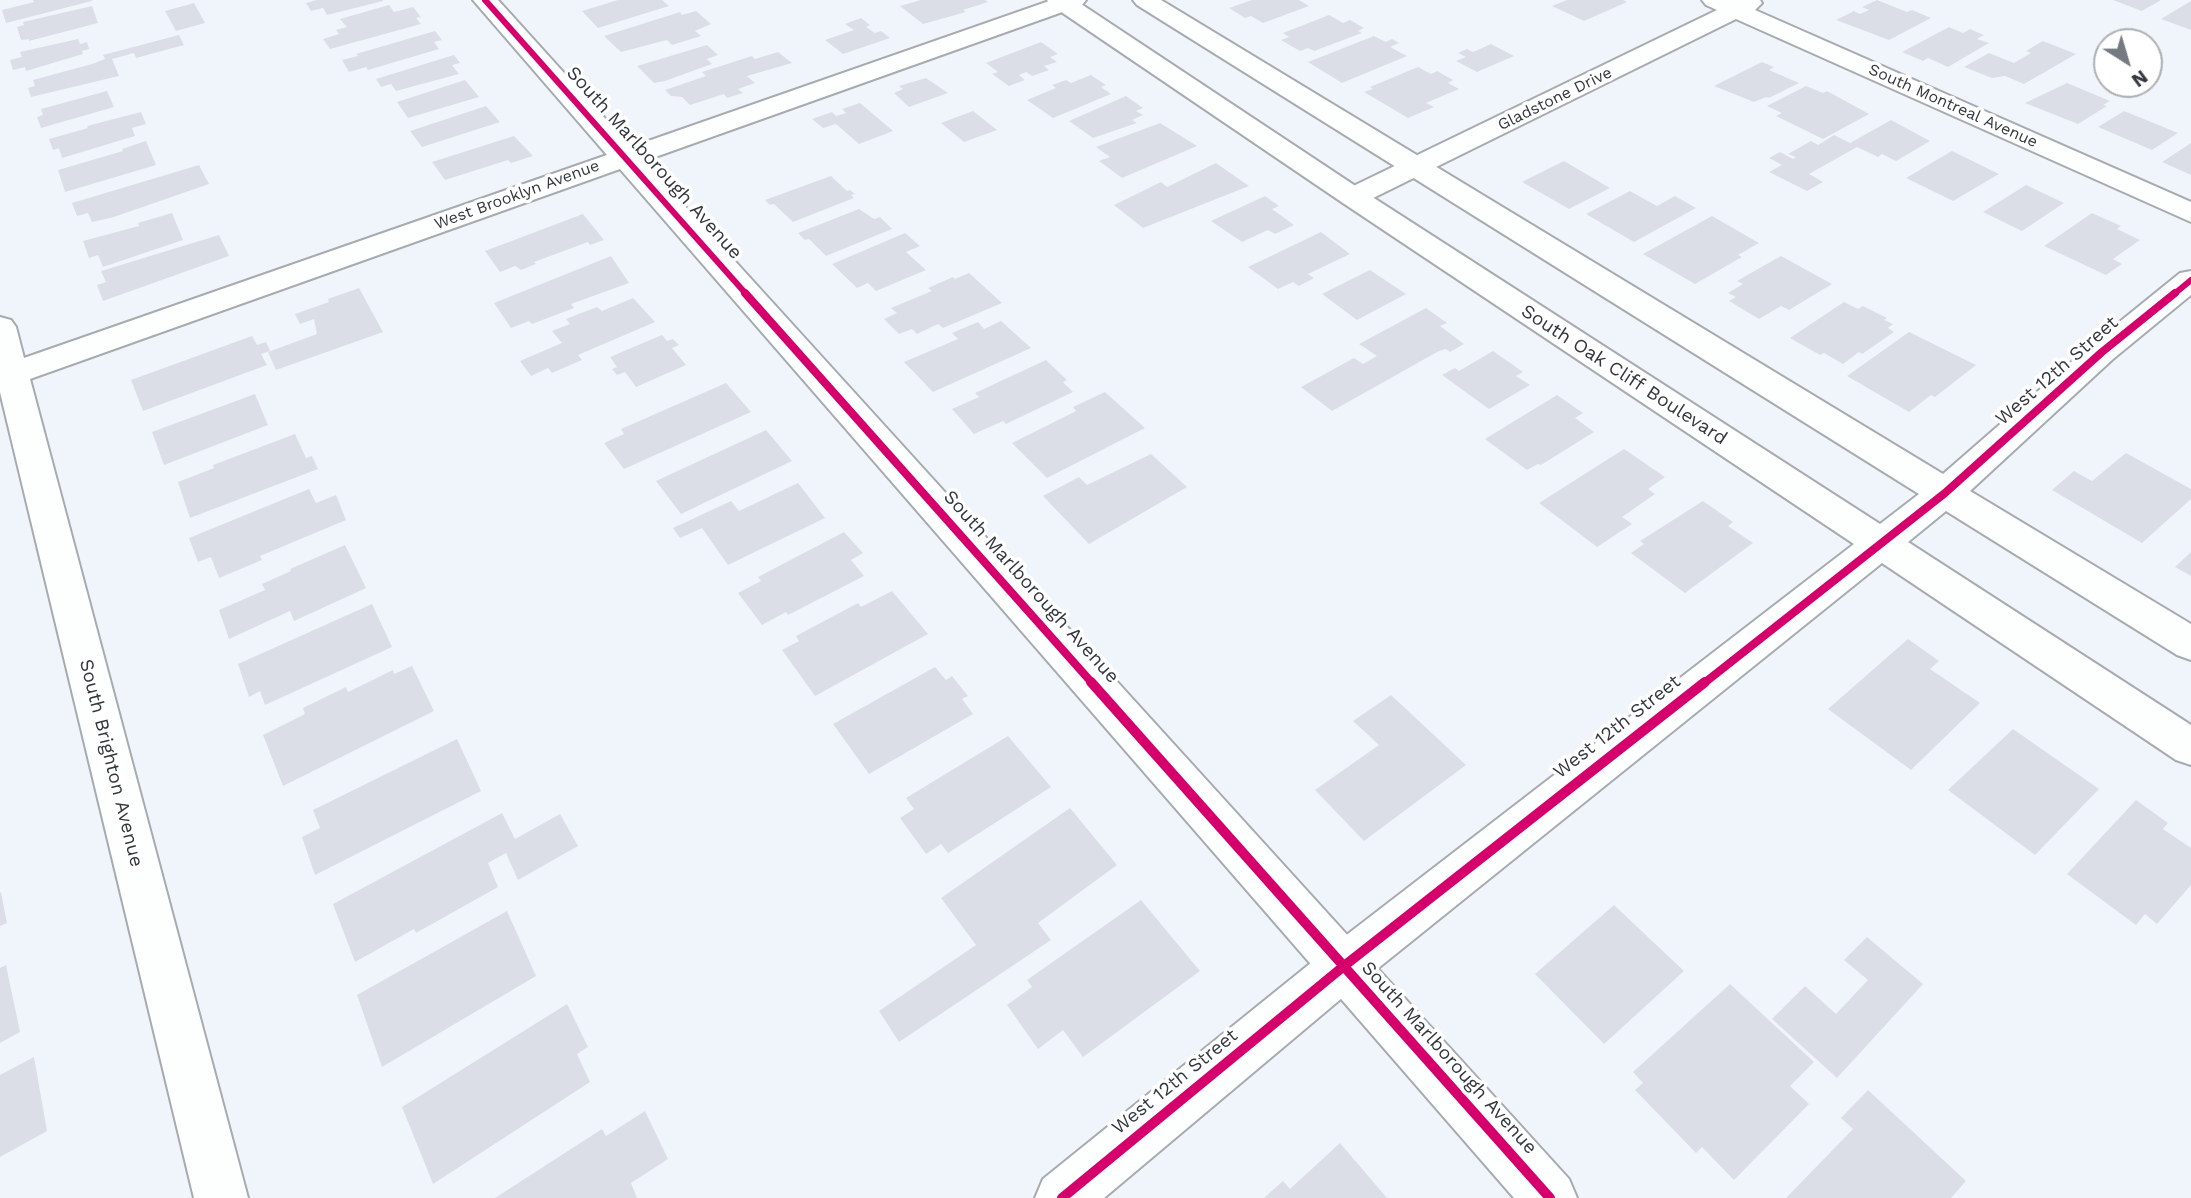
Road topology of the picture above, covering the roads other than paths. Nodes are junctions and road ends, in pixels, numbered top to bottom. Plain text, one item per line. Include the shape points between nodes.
1 (485, 0) edge
2 (1145, 0) edge
3 (1065, 1) edge
4 (1736, 3) edge
5 (625, 157) junction
6 (1414, 167) junction
7 (1353, 197) junction
8 (2191, 212) edge
9 (2191, 280) edge
10 (0, 327) edge
11 (6, 376) edge
12 (1945, 492) junction
13 (1878, 543) junction
14 (2191, 644) edge
15 (2191, 747) edge
16 (1344, 966) junction
17 (221, 1198) edge
18 (1062, 1198) edge
19 (1550, 1198) edge

1 - 5 street, South Marlborough Avenue
2 - 6 street
3 - 5 street, West Brooklyn Avenue
3 - 7 street, South Oak Cliff Boulevard
4 - 6 street, Gladstone Drive
4 - 8 street, South Montreal Avenue
5 - 11 street, West Brooklyn Avenue
5 - 16 street, South Marlborough Avenue
6 - 7 street, Gladstone Drive
6 - 12 street
7 - 13 street, South Oak Cliff Boulevard
9 - 12 street, West 12th Street via 2102,352
10 - 11 street, South Brighton Avenue
11 - 17 street, South Brighton Avenue
12 - 13 street, West 12th Street
12 - 14 street
13 - 15 street, South Oak Cliff Boulevard
13 - 16 street, West 12th Street
16 - 18 street, West 12th Street
16 - 19 street, South Marlborough Avenue

